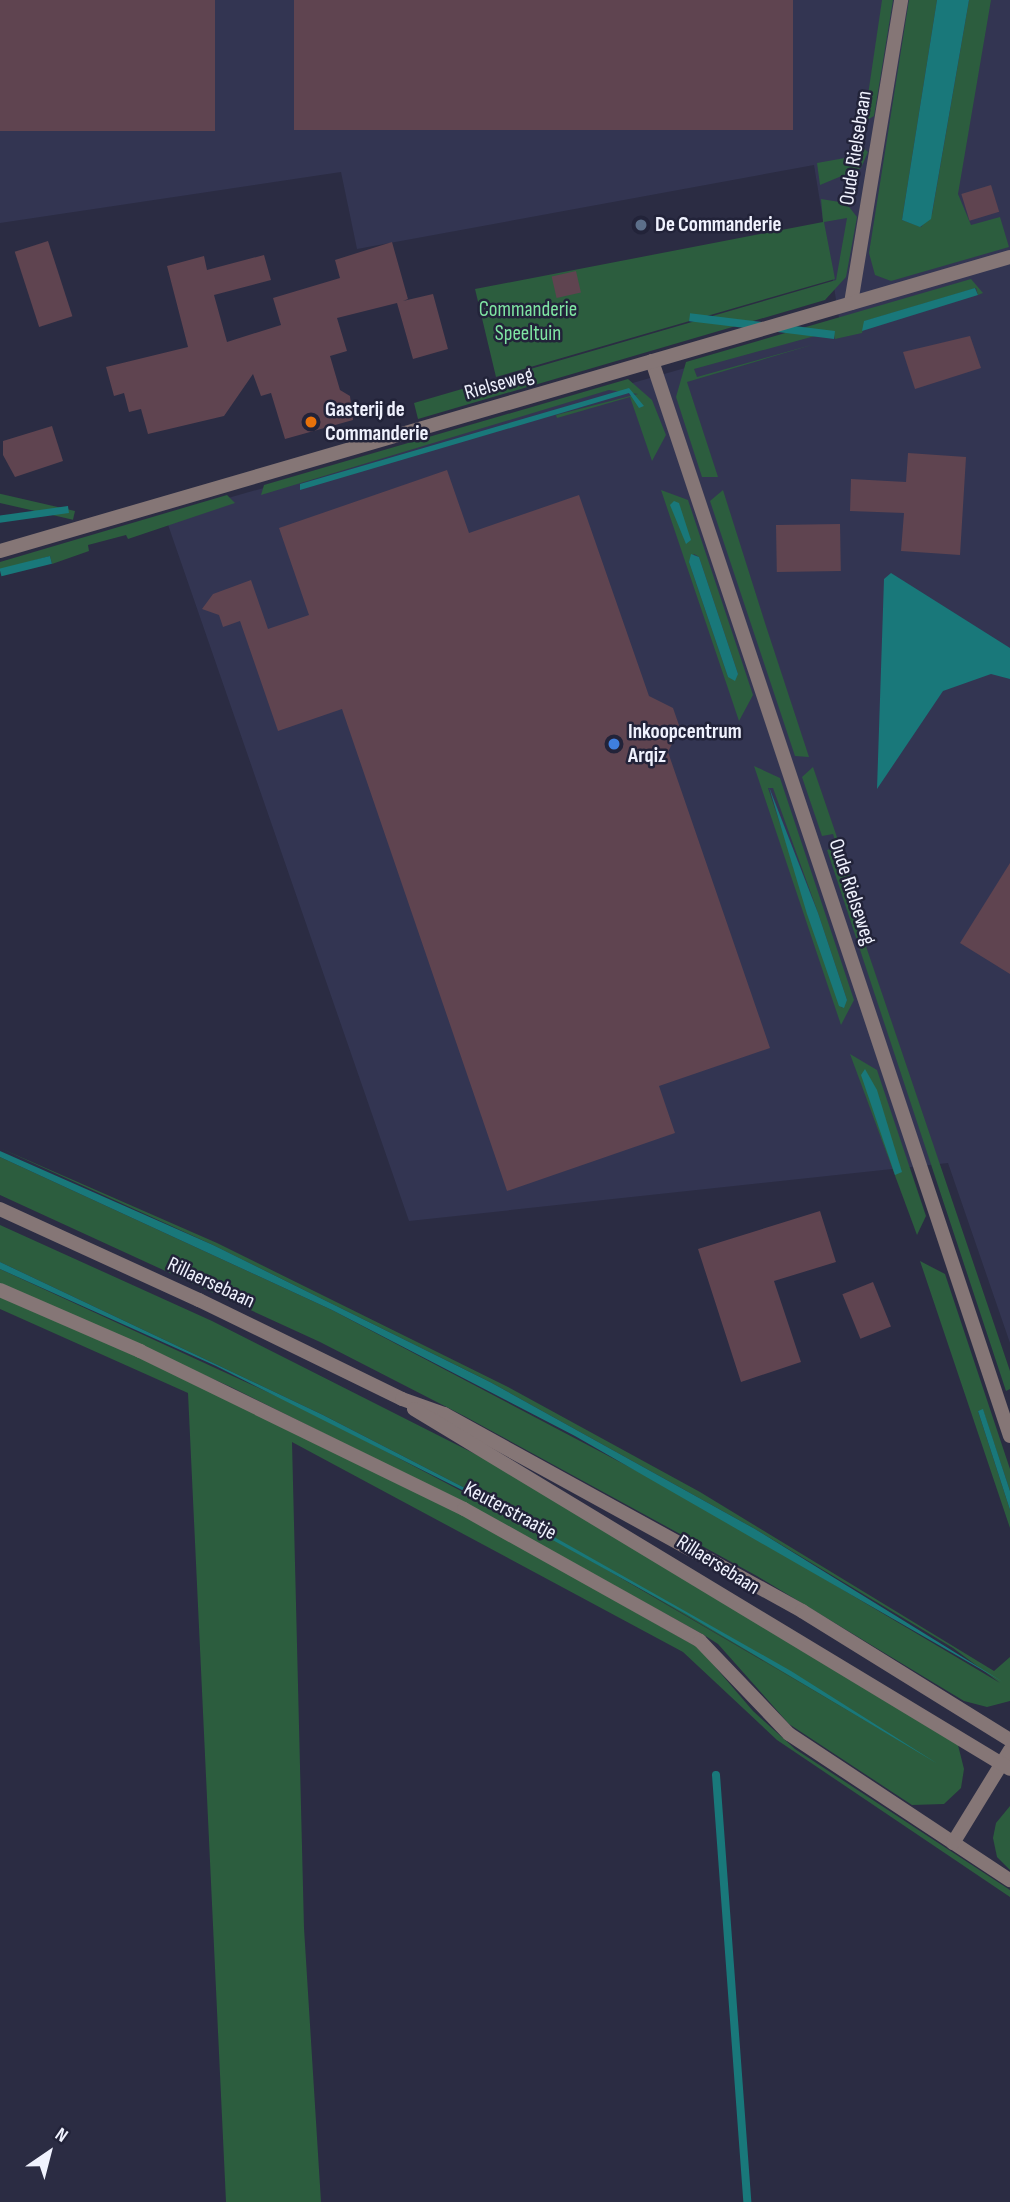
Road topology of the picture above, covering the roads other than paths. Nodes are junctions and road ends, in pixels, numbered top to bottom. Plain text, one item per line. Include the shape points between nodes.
1 (901, 0) edge
2 (1010, 257) edge
3 (851, 303) junction
4 (652, 361) junction
5 (0, 551) edge
6 (0, 1209) edge
7 (0, 1290) edge
8 (402, 1399) junction
9 (1010, 1436) edge
10 (1010, 1740) edge
11 (1010, 1750) edge
12 (1007, 1767) edge
13 (953, 1843) junction
14 (1010, 1880) edge

1 - 3 street, Oude Rielsebaan
2 - 3 street, Rielseweg
3 - 4 street, Rielseweg
4 - 5 street, Rielseweg
4 - 9 street, Oude Rielseweg
6 - 8 street, Rillaersebaan
7 - 13 street, Keuterstraatje via 140,1351 464,1509 701,1640 789,1734
8 - 10 street, Rillaersebaan via 444,1414 660,1530 859,1645
8 - 12 street, Rillaersebaan via 438,1427 593,1514
11 - 12 street
12 - 13 street
13 - 14 street, Keuterstraatje

